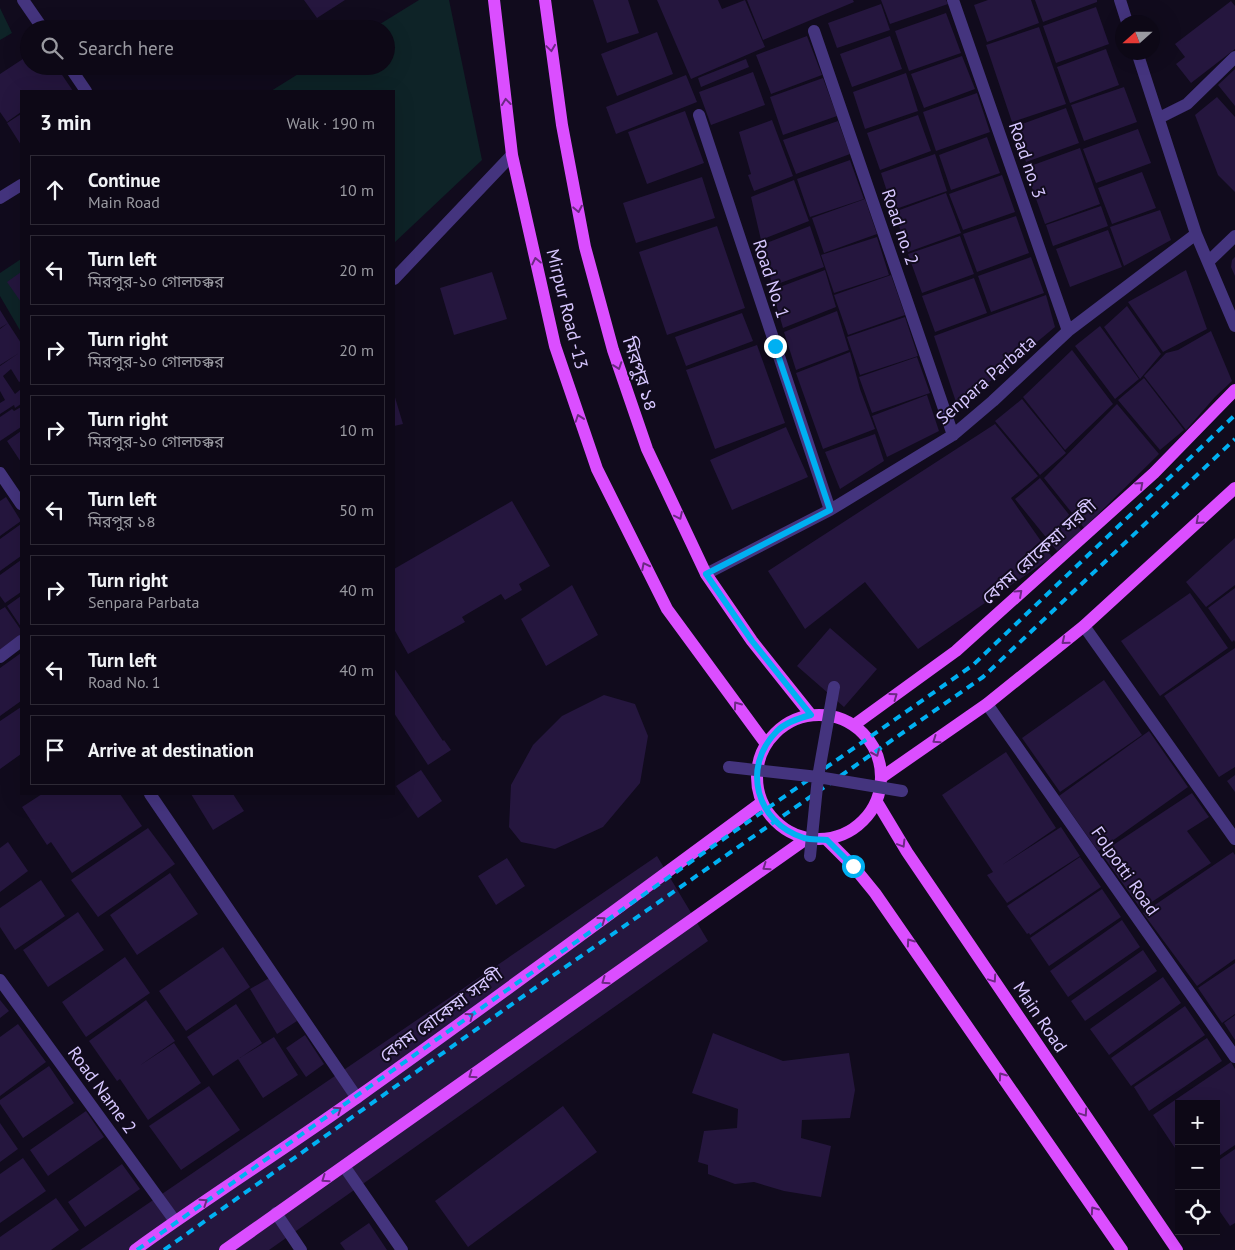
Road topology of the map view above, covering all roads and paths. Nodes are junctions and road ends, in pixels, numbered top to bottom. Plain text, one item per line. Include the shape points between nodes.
1 (23, 0) edge
2 (494, 0) edge
3 (544, 0) edge
4 (953, 0) edge
5 (1120, 0) edge
6 (1125, 15) edge
7 (37, 20) edge
8 (814, 31) dead end
9 (1235, 58) edge
10 (1140, 60) edge
11 (75, 75) edge
12 (85, 90) edge
13 (699, 115) dead end
14 (1158, 118) junction
15 (512, 155) junction
16 (20, 186) edge
17 (0, 198) edge
18 (1196, 234) junction
19 (1235, 236) edge
20 (1208, 262) junction
21 (395, 278) edge
22 (1235, 326) edge
23 (1068, 331) junction
24 (1235, 390) edge
25 (953, 435) junction
26 (0, 473) edge
27 (1235, 488) edge
28 (20, 503) edge
29 (830, 510) junction
30 (706, 574) junction
31 (1084, 626) junction
32 (20, 643) edge
33 (0, 657) edge
34 (834, 687) dead end
35 (987, 704) junction
36 (811, 715) junction
37 (854, 725) junction
38 (766, 744) junction
39 (729, 767) dead end
40 (818, 777) junction
41 (882, 777) junction
42 (902, 791) dead end
43 (151, 795) edge
44 (762, 802) junction
45 (877, 802) junction
46 (806, 839) junction
47 (1235, 839) edge
48 (827, 840) junction
49 (810, 856) dead end
50 (0, 980) edge
51 (1235, 1058) edge
52 (357, 1098) junction
53 (344, 1166) junction
54 (276, 1213) junction
55 (175, 1221) junction
56 (135, 1250) edge
57 (224, 1250) edge
58 (301, 1250) edge
59 (402, 1250) edge
60 (1122, 1250) edge
61 (1177, 1250) edge

1 - 7 street
15 -> 2 main road, Mirpur Road -13
3 -> 30 main road, মিরপুর ১৪ via 562,125 586,247 613,350 647,449
4 - 23 street, Road no. 3
5 - 6 street
8 - 25 street, Road no. 2
9 - 14 street via 1188,104
10 - 14 street
11 - 12 street
13 - 29 street, Road No. 1
14 - 18 street
15 - 21 street
38 -> 15 main road, Mirpur Road -13 via 667,609 597,469 554,346
16 - 17 street
18 - 20 street
18 - 23 street, Senpara Parbata
19 - 20 street
20 - 22 street
23 - 25 street, Senpara Parbata
37 -> 24 main road, বেগম রোকেয়া সরণী via 956,651 1154,473
25 - 29 street, Senpara Parbata
26 - 28 street
27 -> 31 main road
29 - 30 street, Senpara Parbata
30 - 36 main road, মিরপুর ১৪ via 752,641
31 -> 35 main road
31 - 47 street
32 - 33 street
34 - 40 street, bridge
35 -> 41 main road
35 - 51 street, Folpotti Road
36 - 37 main road via 826,714
36 - 38 main road via 793,720
37 -> 41 main road via 875,748
38 - 44 main road via 758,762 757,782
39 - 40 street, bridge
40 - 42 street, bridge
40 - 49 street, bridge
41 - 45 main road
43 - 52 street
44 - 46 main road via 772,819 788,832
52 -> 44 main road, বেগম রোকেয়া সরণী
45 - 48 main road via 865,820 848,833
45 -> 61 main road, Main Road via 907,852
46 - 48 main road
46 -> 53 main road
60 -> 48 main road via 875,893
50 - 55 street, Road Name 2
55 -> 52 main road, বেগম রোকেয়া সরণী
53 -> 54 main road
53 - 59 street
54 - 57 main road
54 - 58 street
55 - 56 main road, বেগম রোকেয়া সরণী

